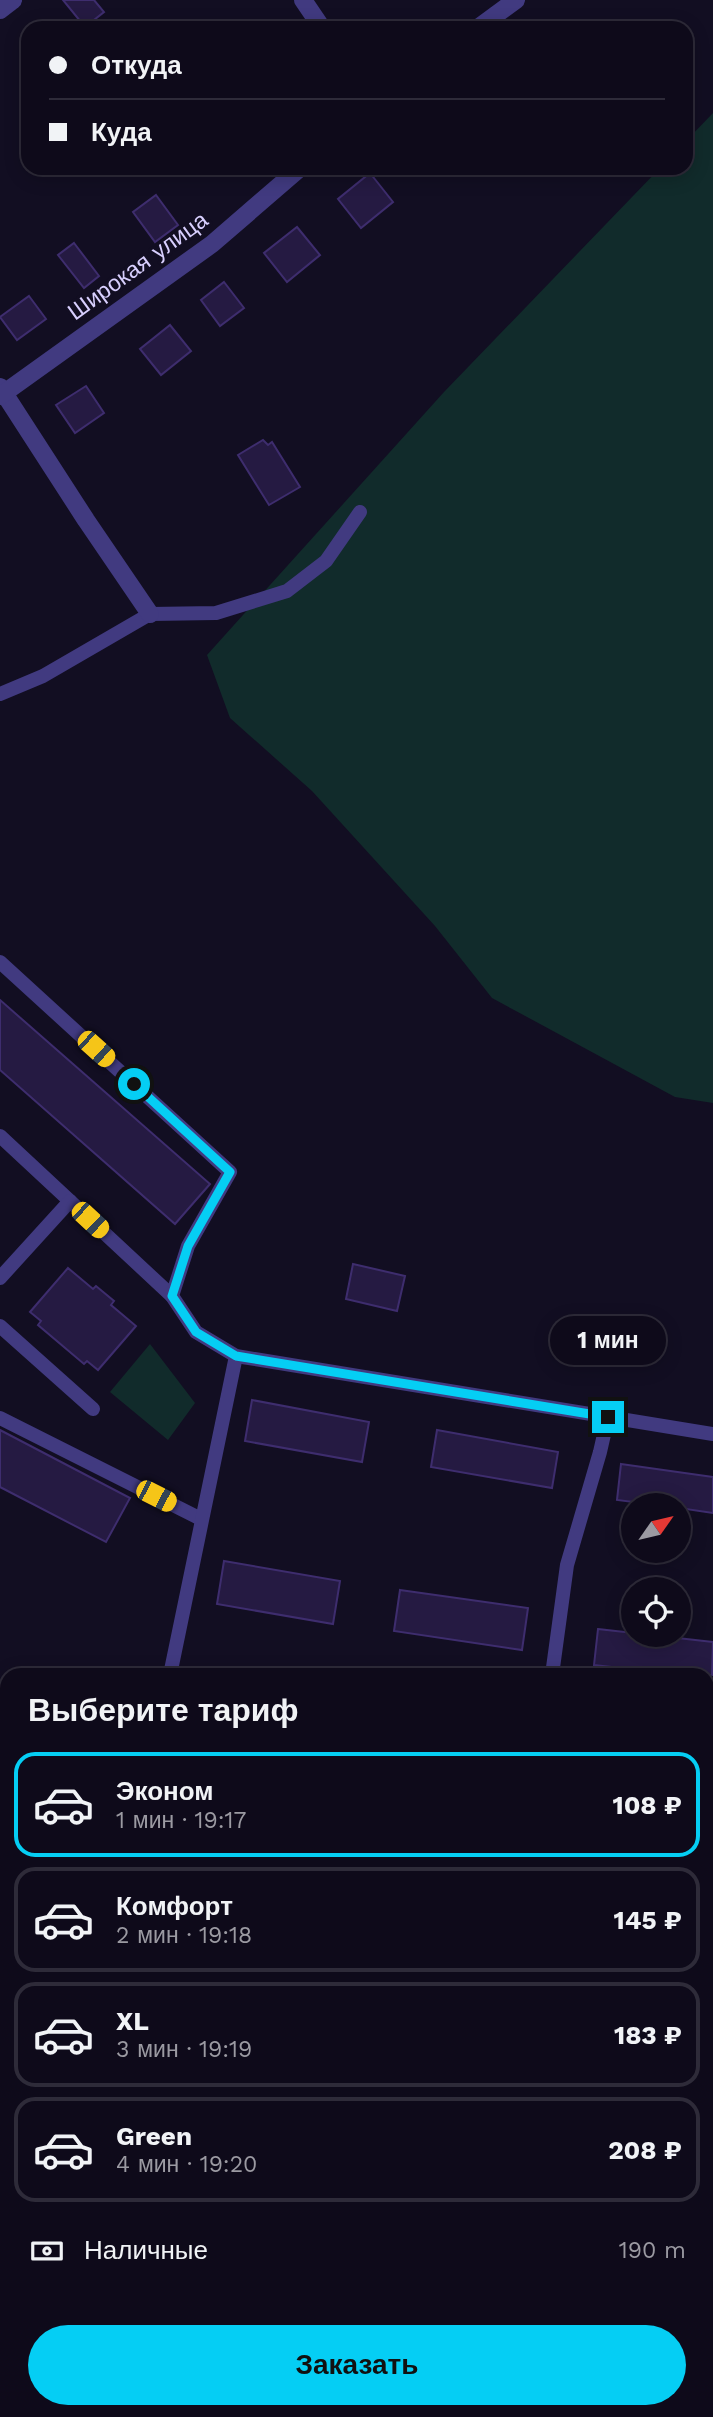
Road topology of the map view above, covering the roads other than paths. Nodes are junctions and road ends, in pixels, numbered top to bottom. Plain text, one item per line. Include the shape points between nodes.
1 (13, 0) edge
2 (303, 0) edge
3 (516, 0) edge
4 (0, 10) edge
5 (317, 21) edge
6 (488, 21) edge
7 (292, 175) edge
8 (1, 392) edge
9 (360, 512) dead end
10 (150, 614) junction
11 (0, 694) edge
12 (0, 961) edge
13 (0, 1136) edge
14 (70, 1201) junction
15 (0, 1278) edge
16 (172, 1296) junction
17 (0, 1326) edge
18 (236, 1356) junction
19 (93, 1409) dead end
20 (608, 1417) junction
21 (0, 1418) edge
22 (713, 1434) edge
23 (201, 1519) junction
24 (171, 1668) edge
25 (553, 1668) edge

1 - 4 street
2 - 5 street
3 - 6 street
7 - 8 street, Широкая улица via 212,244
8 - 10 street
9 - 10 lane via 326,561 287,591 216,613
10 - 11 lane via 43,676
12 - 16 lane via 230,1172 188,1246
13 - 14 lane
14 - 15 lane
14 - 16 lane
16 - 18 lane via 196,1332
17 - 19 lane
18 - 20 lane
18 - 23 lane
20 - 22 lane
20 - 25 lane via 567,1565
21 - 23 lane
23 - 24 lane

